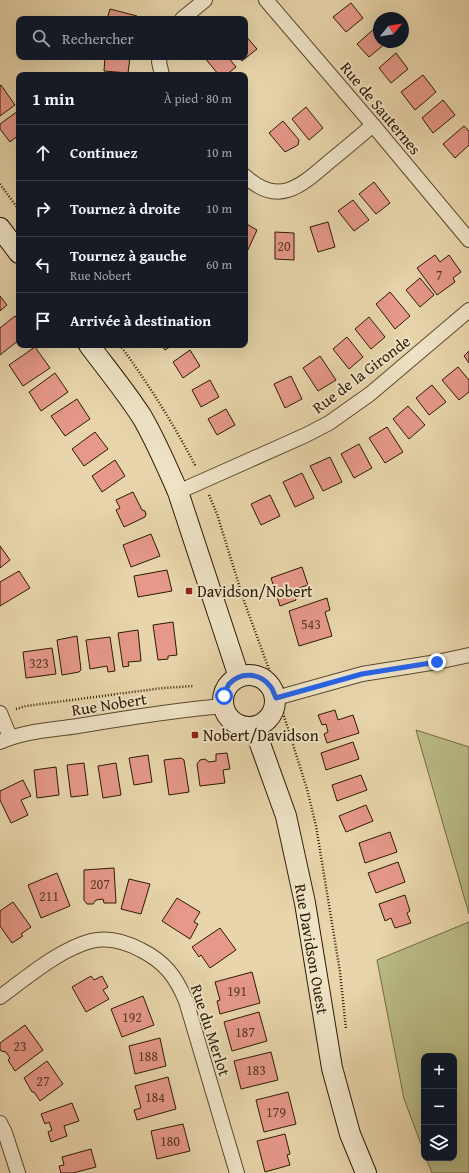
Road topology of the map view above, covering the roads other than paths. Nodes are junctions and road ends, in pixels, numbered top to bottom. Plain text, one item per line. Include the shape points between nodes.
1 (205, 0) edge
2 (266, 0) edge
3 (186, 16) edge
4 (159, 60) edge
5 (161, 72) edge
6 (373, 125) junction
7 (248, 179) edge
8 (0, 228) edge
9 (469, 240) edge
10 (16, 249) edge
11 (469, 310) edge
12 (91, 348) edge
13 (178, 492) junction
14 (469, 655) edge
15 (239, 677) junction
16 (277, 696) junction
17 (224, 706) junction
18 (7, 712) edge
19 (254, 727) junction
20 (5, 739) edge
21 (0, 997) edge
22 (0, 1123) edge
23 (18, 1173) edge
24 (236, 1173) edge
25 (366, 1173) edge

1 - 3 street
2 - 6 street, Rue de Sauternes
4 - 5 street
6 - 7 street via 308,180 293,189 279,192 265,190
6 - 9 street, Rue de Sauternes
8 - 10 street
11 - 13 street, Rue de la Gironde via 370,394 334,419 306,435
12 - 13 street via 141,416 155,440
13 - 15 street
14 - 16 street via 362,674
15 - 16 street via 251,675 263,678
15 - 17 street via 229,685 224,696
16 - 19 street via 273,712 265,722
17 - 19 street via 230,719 241,726
17 - 20 street, Rue Nobert via 190,708
18 - 20 street
19 - 25 street, Rue Davidson Ouest via 286,816 306,903 332,1068 350,1134
21 - 24 street, Rue du Merlot via 54,958 92,941 111,940 131,945 150,955 166,967 178,982 186,1001
22 - 23 street

